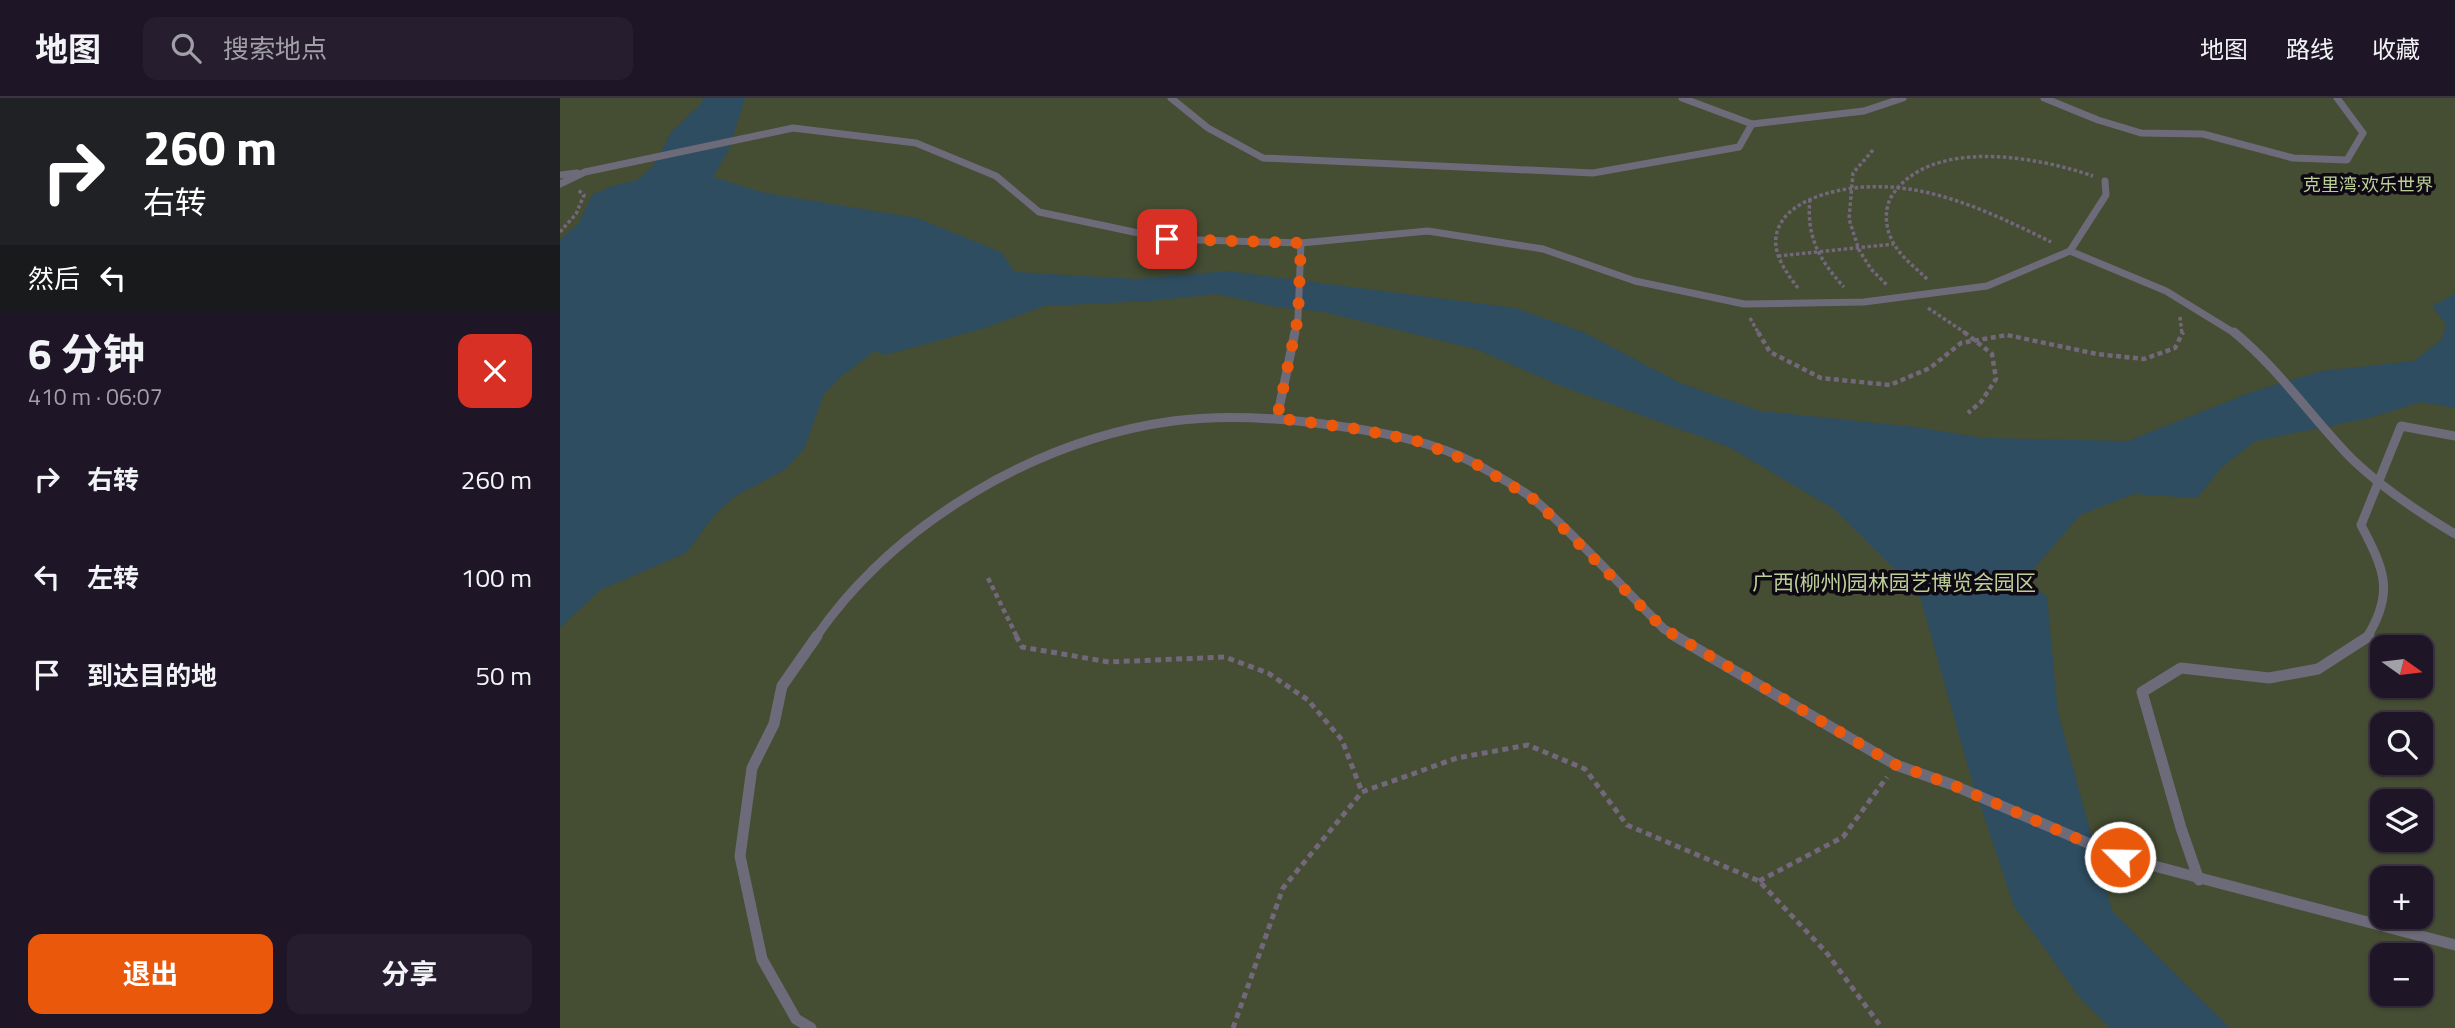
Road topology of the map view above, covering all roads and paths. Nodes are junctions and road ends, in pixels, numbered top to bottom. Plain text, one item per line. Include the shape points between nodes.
1 (1171, 98) edge
2 (1682, 98) edge
3 (1903, 98) edge
4 (2044, 98) edge
5 (2337, 98) edge
6 (1752, 124) junction
7 (1873, 150) dead end
8 (584, 172) junction
9 (560, 175) edge
10 (2105, 180) joint
11 (563, 183) edge
12 (1895, 187) junction
13 (1854, 188) junction
14 (1810, 198) junction
15 (560, 232) edge
16 (1301, 243) junction
17 (1894, 244) junction
18 (1855, 248) junction
19 (2070, 250) junction
20 (1816, 251) junction
21 (1778, 256) junction
22 (1940, 293) junction
23 (2172, 293) junction
24 (1909, 297) junction
25 (1864, 302) junction
26 (1744, 304) junction
27 (1812, 304) junction
28 (1976, 340) junction
29 (1968, 413) dead end
30 (1277, 418) junction
31 (2455, 436) edge
32 (2379, 482) junction
33 (2455, 534) edge
34 (988, 578) dead end
35 (1896, 765) junction
36 (1362, 792) junction
37 (2199, 880) junction
38 (1759, 881) junction
39 (2455, 945) edge
40 (811, 1028) edge
41 (1233, 1028) edge
42 (1882, 1028) edge

1 - 6 lane via 1208,128 1262,158 1318,161 1593,173 1739,147
2 - 6 lane
3 - 6 lane via 1864,111
4 - 5 lane via 2141,133 2203,134 2293,158 2347,160 2362,133
7 - 13 path via 1853,173
8 - 9 lane
8 - 11 lane
8 - 16 lane via 793,128 916,143 996,176 1039,212 1167,239
10 - 12 path via 2057,164 1979,156 1932,165
10 - 19 lane via 2106,195
11 - 15 path via 584,195 576,214
12 - 13 path
12 - 17 path via 1886,225
12 - 19 path via 1963,202
13 - 14 path
13 - 18 path via 1848,204
14 - 20 path via 1806,219
14 - 21 path via 1787,212 1774,232
16 - 26 lane via 1428,231 1543,249 1635,281
16 - 30 lane via 1298,318
17 - 18 path
17 - 22 path
18 - 20 path
18 - 24 path via 1873,273
19 - 22 lane via 1987,286
19 - 23 lane
20 - 21 path
20 - 25 path via 1846,290
21 - 27 path
22 - 24 lane
23 - 28 path via 2184,331 2175,348 2144,359 2007,335
23 - 32 lane via 2253,348 2343,449
24 - 25 lane
24 - 28 path
25 - 27 lane
26 - 27 lane
26 - 28 path via 1770,352 1821,378 1890,385 1930,369 1961,343
28 - 29 path via 1992,354 1996,379
30 - 35 lane via 1417,441 1476,464 1535,500 1664,629
30 - 40 lane via 1175,421 1126,430 1019,467 926,523 865,576 819,633 782,687 774,724 752,768 740,856 762,959 796,1019
31 - 32 lane via 2401,426
32 - 33 lane
32 - 37 lane via 2361,525 2382,566 2383,608 2368,637 2318,669 2269,678 2181,668 2143,692
34 - 36 path via 1021,647 1109,662 1225,657 1268,673 1308,700 1342,740
35 - 37 lane via 2120,857
35 - 38 path via 1843,838
36 - 38 path via 1457,758 1528,745 1585,769 1627,825
36 - 41 path via 1283,888
37 - 39 lane
38 - 42 path via 1826,952

